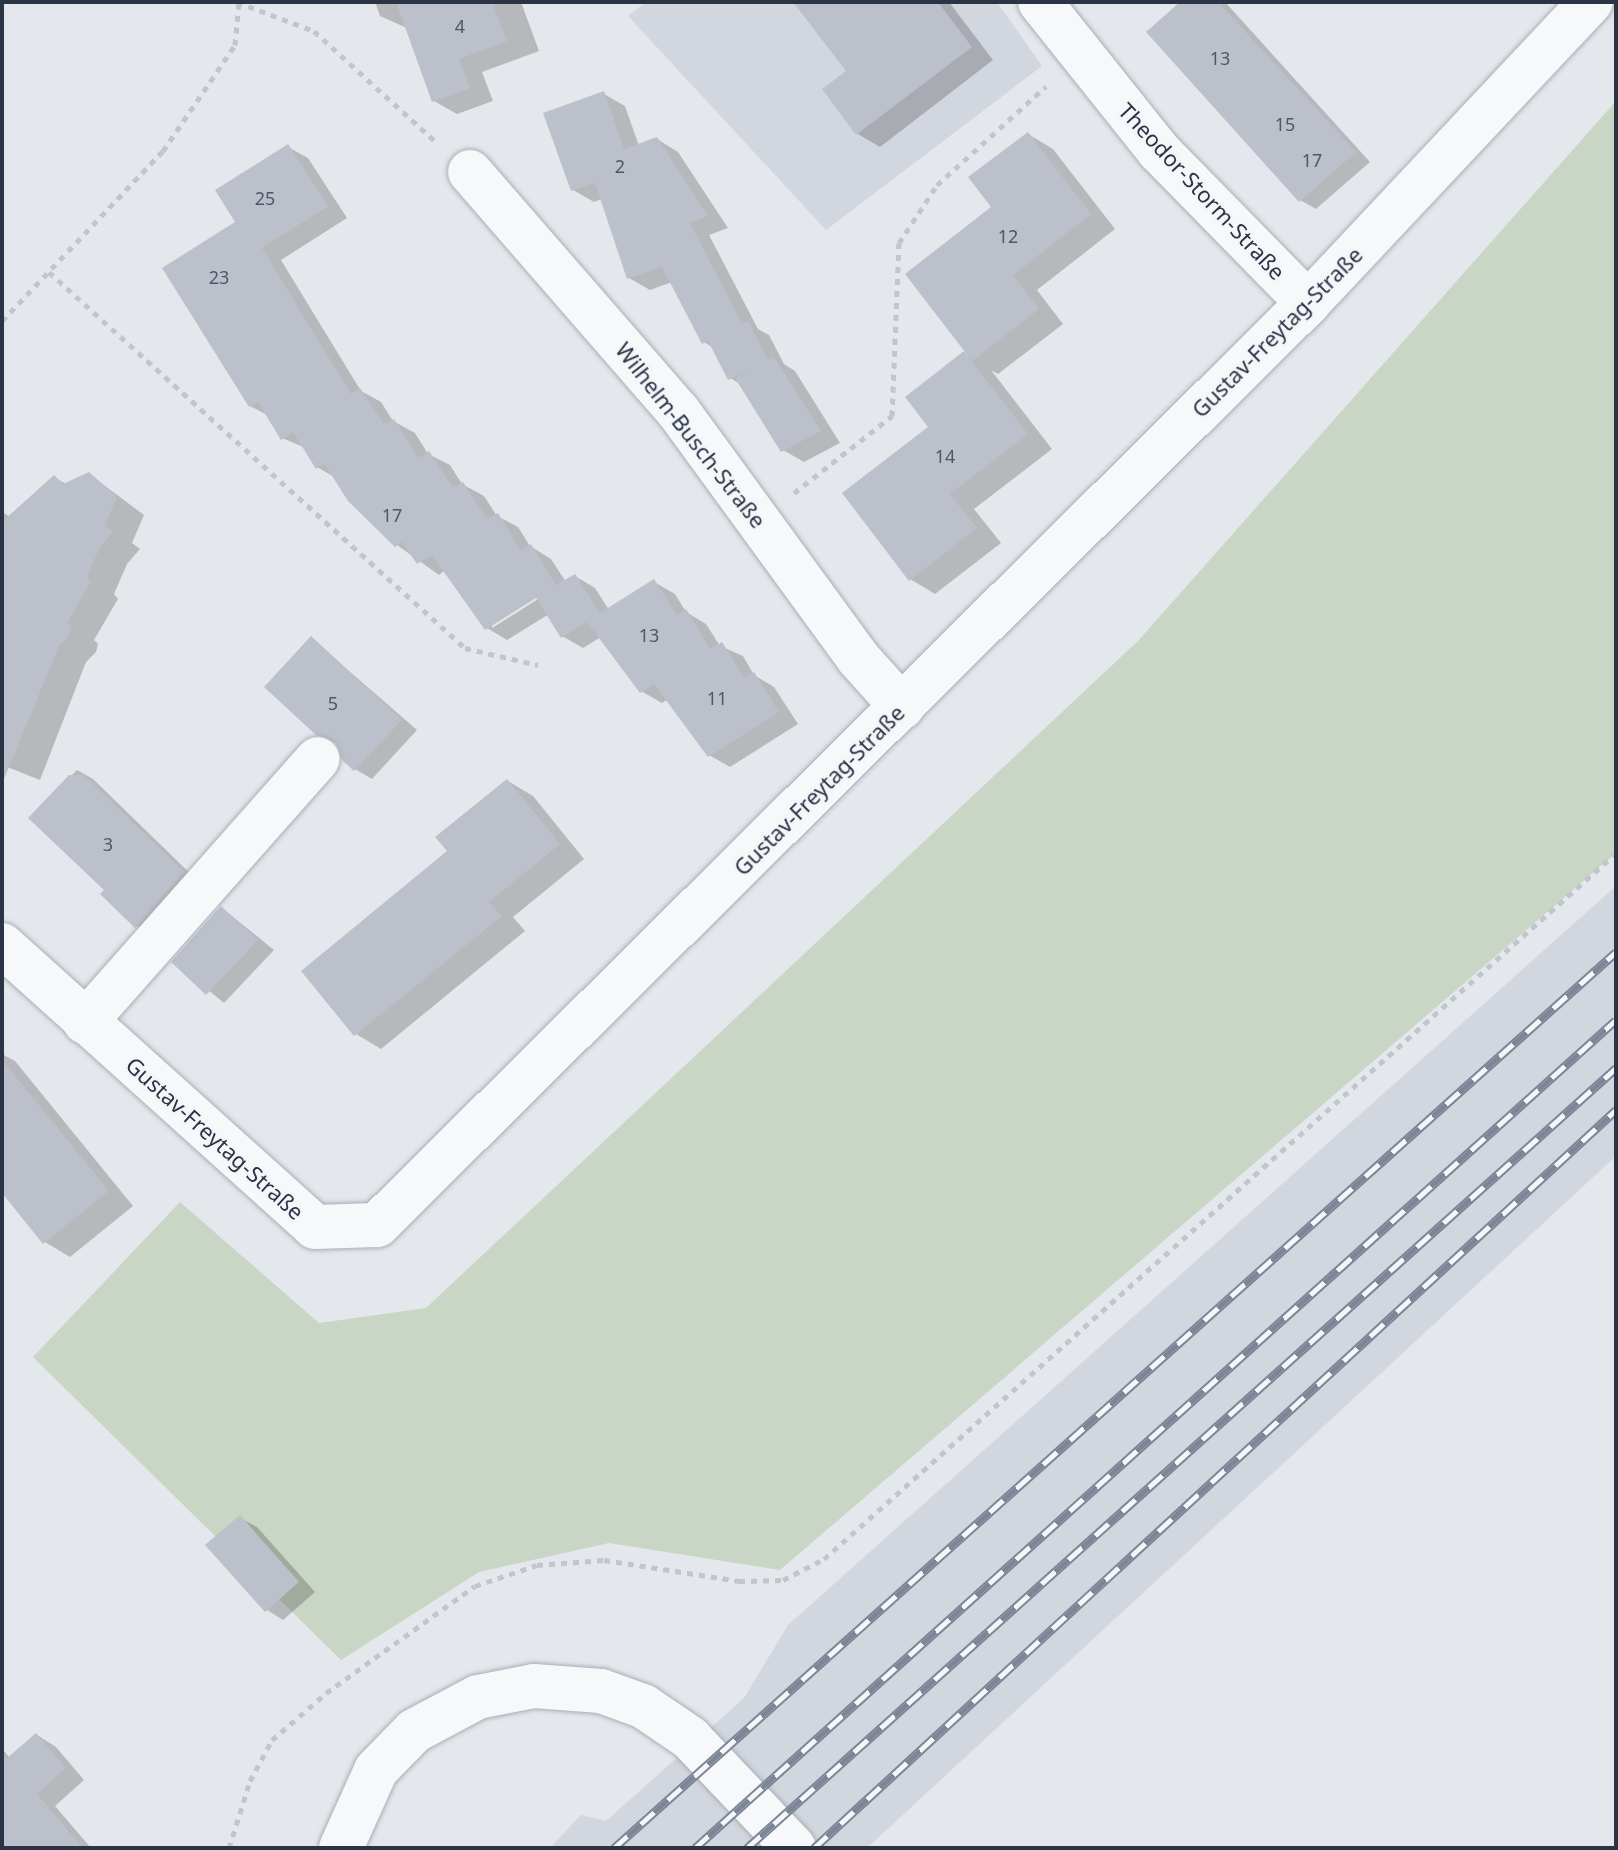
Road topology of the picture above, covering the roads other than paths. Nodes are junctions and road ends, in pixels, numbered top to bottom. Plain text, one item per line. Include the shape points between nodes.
1 (1040, 2) edge
2 (1591, 2) edge
3 (470, 172) road end
4 (1308, 303) junction
5 (902, 707) junction
6 (318, 759) dead end
7 (2, 945) edge
8 (85, 1022) junction
9 (341, 1848) edge
10 (794, 1848) edge

1 - 4 street, Theodor-Storm-Straße via 1159,151
2 - 4 street, Gustav-Freytag-Straße
3 - 5 street, Wilhelm-Busch-Straße via 678,411 858,658
4 - 5 street, Gustav-Freytag-Straße
5 - 8 street, Gustav-Freytag-Straße via 377,1225 315,1227
6 - 8 street
7 - 8 street, Gustav-Freytag-Straße
9 - 10 street via 376,1770 414,1731 478,1697 534,1686 601,1691 643,1706 690,1738

